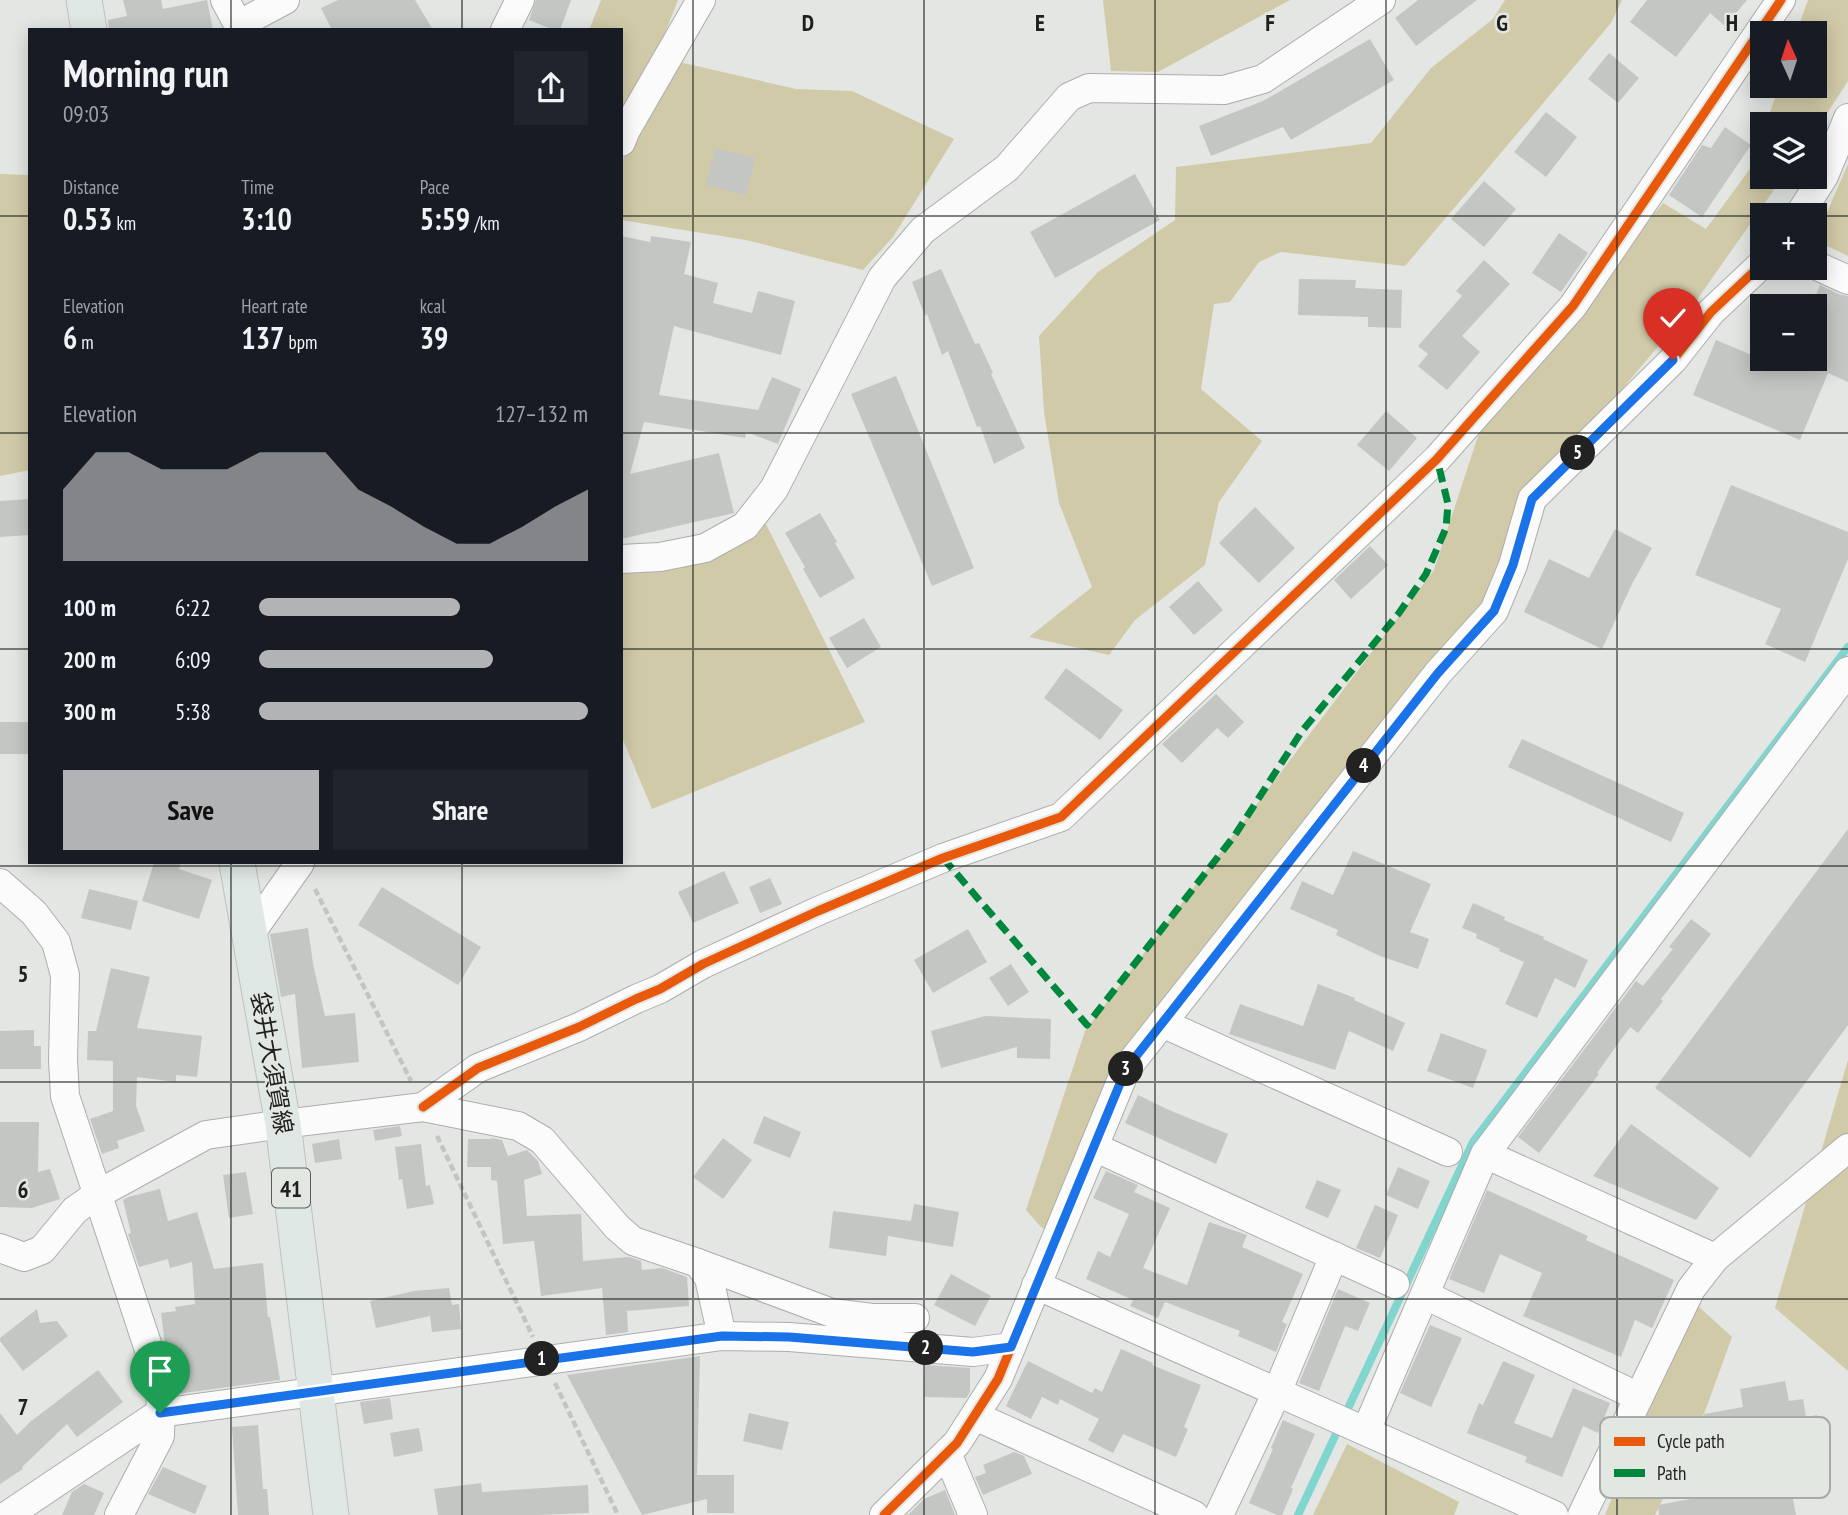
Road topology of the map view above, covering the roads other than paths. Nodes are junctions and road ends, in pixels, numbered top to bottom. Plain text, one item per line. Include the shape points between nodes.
1 (84, 0) edge
2 (225, 0) edge
3 (285, 0) edge
4 (520, 0) edge
5 (701, 0) edge
6 (1381, 0) edge
7 (1781, 0) edge
8 (240, 27) edge
9 (89, 28) edge
10 (506, 28) edge
11 (1848, 118) edge
12 (623, 137) edge
13 (1807, 203) edge
14 (1827, 270) edge
15 (1750, 275) edge
16 (1848, 280) edge
17 (623, 559) edge
18 (1848, 671) edge
19 (237, 864) edge
20 (299, 864) edge
21 (0, 883) edge
22 (250, 934) junction
23 (1162, 1023) junction
24 (423, 1107) junction
25 (283, 1124) junction
26 (1094, 1147) junction
27 (1848, 1148) edge
28 (1448, 1152) dead end
29 (1485, 1154) junction
30 (98, 1194) junction
31 (0, 1248) edge
32 (1334, 1256) junction
33 (1715, 1258) junction
34 (698, 1263) junction
35 (1395, 1284) dead end
36 (1036, 1285) junction
37 (1425, 1295) junction
38 (915, 1318) dead end
39 (722, 1336) junction
40 (1011, 1347) junction
41 (317, 1390) junction
42 (1277, 1392) junction
43 (1639, 1397) junction
44 (160, 1413) junction
45 (975, 1416) junction
46 (1629, 1417) edge
47 (1366, 1431) junction
48 (947, 1453) junction
49 (1600, 1478) edge
50 (8, 1515) edge
51 (119, 1515) edge
52 (331, 1515) edge
53 (884, 1515) edge
54 (973, 1515) edge
55 (1194, 1515) edge
56 (1219, 1515) edge
57 (1555, 1515) edge
58 (1582, 1515) edge

1 - 9 main road
2 - 8 street
3 - 8 street
4 - 10 street
5 - 12 street
6 - 17 street via 1263,79 1224,89 1089,88 1069,97 1007,168 923,230 882,278 774,489 745,526 705,548
7 - 24 street via 1573,306 1437,459 1061,817 943,858 749,943 579,1027 478,1068
11 - 13 street via 1824,176
14 - 16 street
15 - 23 street via 1711,312 1673,360 1532,499 1494,611 1438,673
18 - 29 street
19 - 22 main road, 袋井大須賀線 / 41
20 - 22 street
21 - 30 street via 34,913 56,942 65,975 65,1096
22 - 25 main road, 袋井大須賀線 / 41
23 - 26 street via 1126,1069
23 - 28 street
24 - 25 street
24 - 34 street via 518,1126 542,1140 633,1241
25 - 30 street via 206,1135
25 - 41 main road, 袋井大須賀線 / 41
26 - 32 street
26 - 36 street
27 - 33 street
29 - 33 street
29 - 37 street
30 - 31 street via 75,1210 42,1250 24,1257
30 - 44 street via 161,1386
32 - 35 street
32 - 42 street
33 - 43 street via 1692,1289
34 - 38 street via 832,1313
34 - 39 street via 709,1278
36 - 40 street
36 - 42 street
37 - 43 street
37 - 47 street
39 - 40 street via 973,1352
39 - 41 street
40 - 45 street
41 - 44 street
41 - 52 main road, 袋井大須賀線 / 41
42 - 47 street
42 - 56 street
43 - 46 street
44 - 50 street
44 - 51 street via 160,1436
45 - 48 street
45 - 55 street
47 - 57 street
48 - 53 street
48 - 54 street
49 - 58 street

